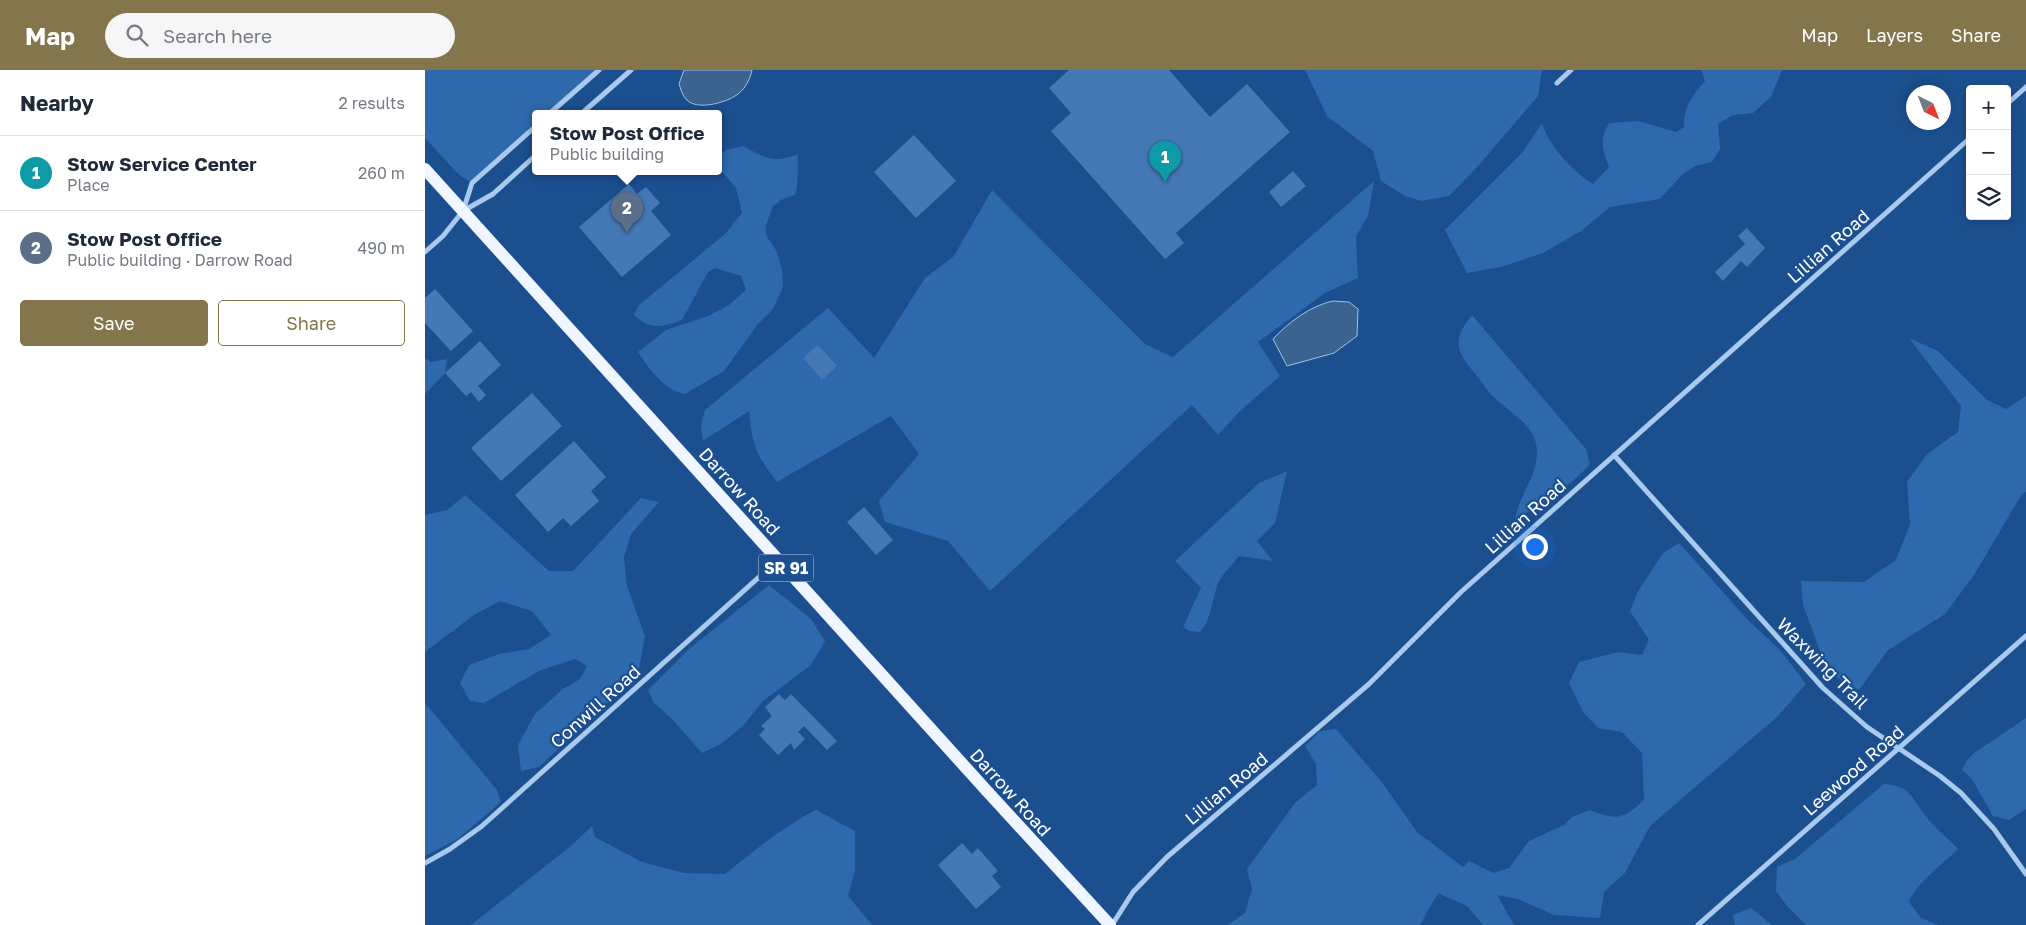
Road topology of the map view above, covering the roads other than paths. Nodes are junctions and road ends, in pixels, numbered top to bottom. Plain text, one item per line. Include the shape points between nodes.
1 (599, 70) edge
2 (631, 70) edge
3 (1571, 70) edge
4 (1557, 83) dead end
5 (2026, 87) edge
6 (2011, 100) edge
7 (554, 110) edge
8 (586, 110) edge
9 (532, 130) edge
10 (1966, 142) edge
11 (532, 159) edge
12 (425, 169) edge
13 (463, 211) junction
14 (425, 252) edge
15 (1614, 455) junction
16 (778, 559) junction
17 (2026, 636) edge
18 (1899, 748) junction
19 (425, 863) edge
20 (2026, 874) edge
21 (1111, 925) edge
22 (1698, 925) edge

1 - 7 street
2 - 8 street
3 - 4 street
5 - 6 street
9 - 13 street via 472,183
10 - 15 street, Lillian Road
11 - 13 street via 493,194
12 - 13 main road, Darrow Road / SR 91
13 - 14 street
13 - 16 main road, Darrow Road / SR 91
15 - 18 street, Waxwing Trail via 1823,688 1861,722
15 - 21 street, Lillian Road via 1461,592 1375,678 1167,857 1133,892
16 - 19 street, Conwill Road via 482,826
16 - 21 main road, Darrow Road / SR 91
17 - 18 street, Leewood Road
18 - 20 street, Waxwing Trail via 1940,776 1973,806 2006,844
18 - 22 street, Leewood Road

